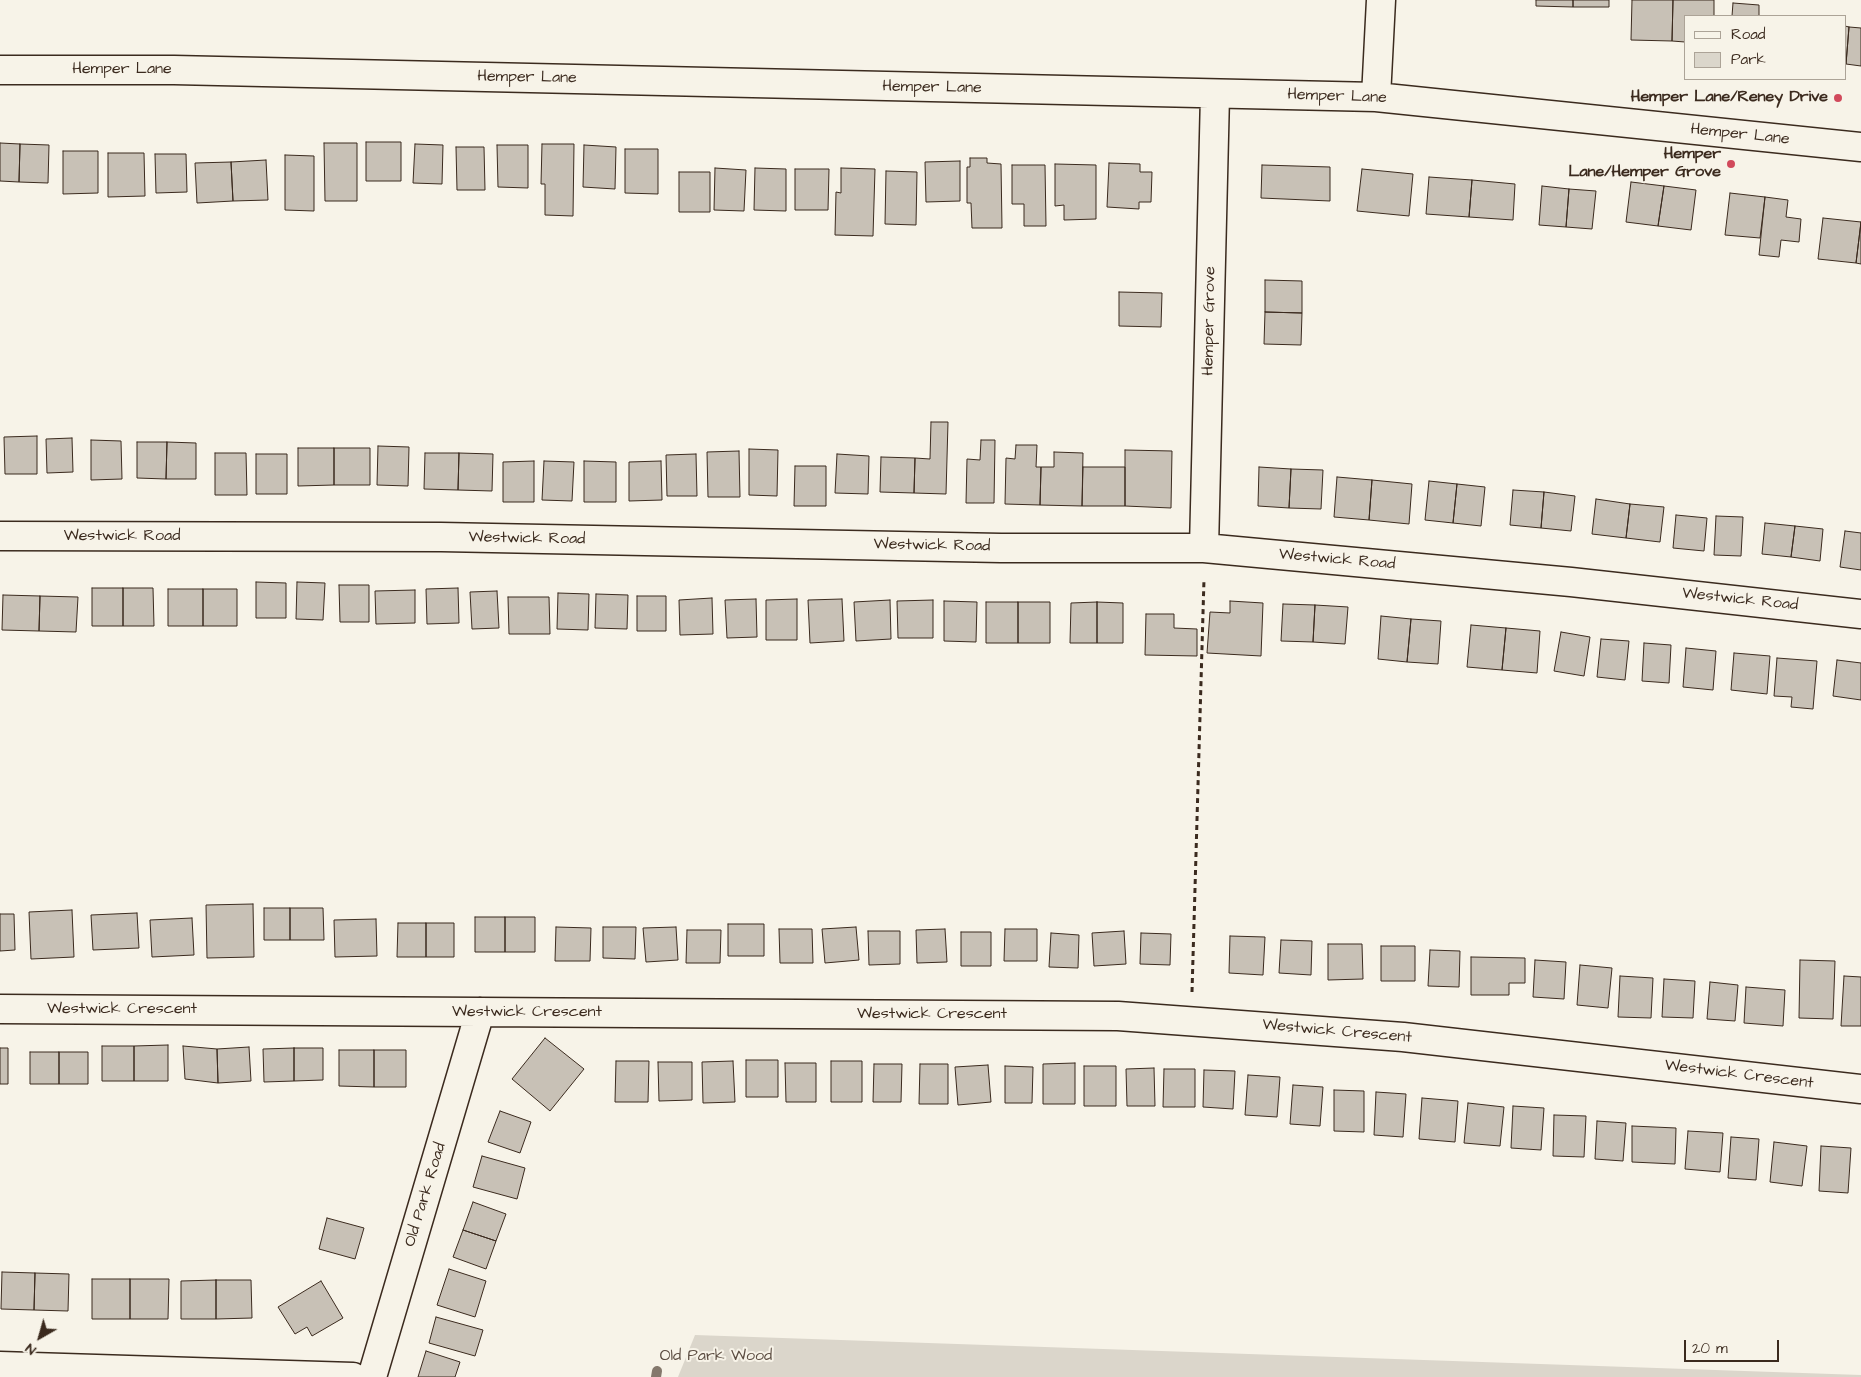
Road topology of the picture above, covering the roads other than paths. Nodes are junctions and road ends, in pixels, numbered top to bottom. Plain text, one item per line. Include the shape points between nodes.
1 (1381, 0) edge
2 (0, 70) edge
3 (1215, 95) junction
4 (1376, 97) junction
5 (1861, 147) edge
6 (0, 536) edge
7 (1204, 548) junction
8 (1861, 614) edge
9 (0, 1009) edge
10 (480, 1012) junction
11 (1861, 1089) edge
12 (0, 1366) edge
13 (353, 1377) edge
14 (372, 1377) edge

1 - 4 street
2 - 3 street, Hemper Lane via 174,70
3 - 4 street, Hemper Lane
3 - 7 street, Hemper Grove
4 - 5 street, Hemper Lane
6 - 7 street, Westwick Road via 431,537 991,548
7 - 8 street, Westwick Road via 1562,581
9 - 10 street, Westwick Crescent
10 - 11 street, Westwick Crescent via 1118,1016 1413,1038
10 - 14 street, Old Park Road
12 - 13 street

